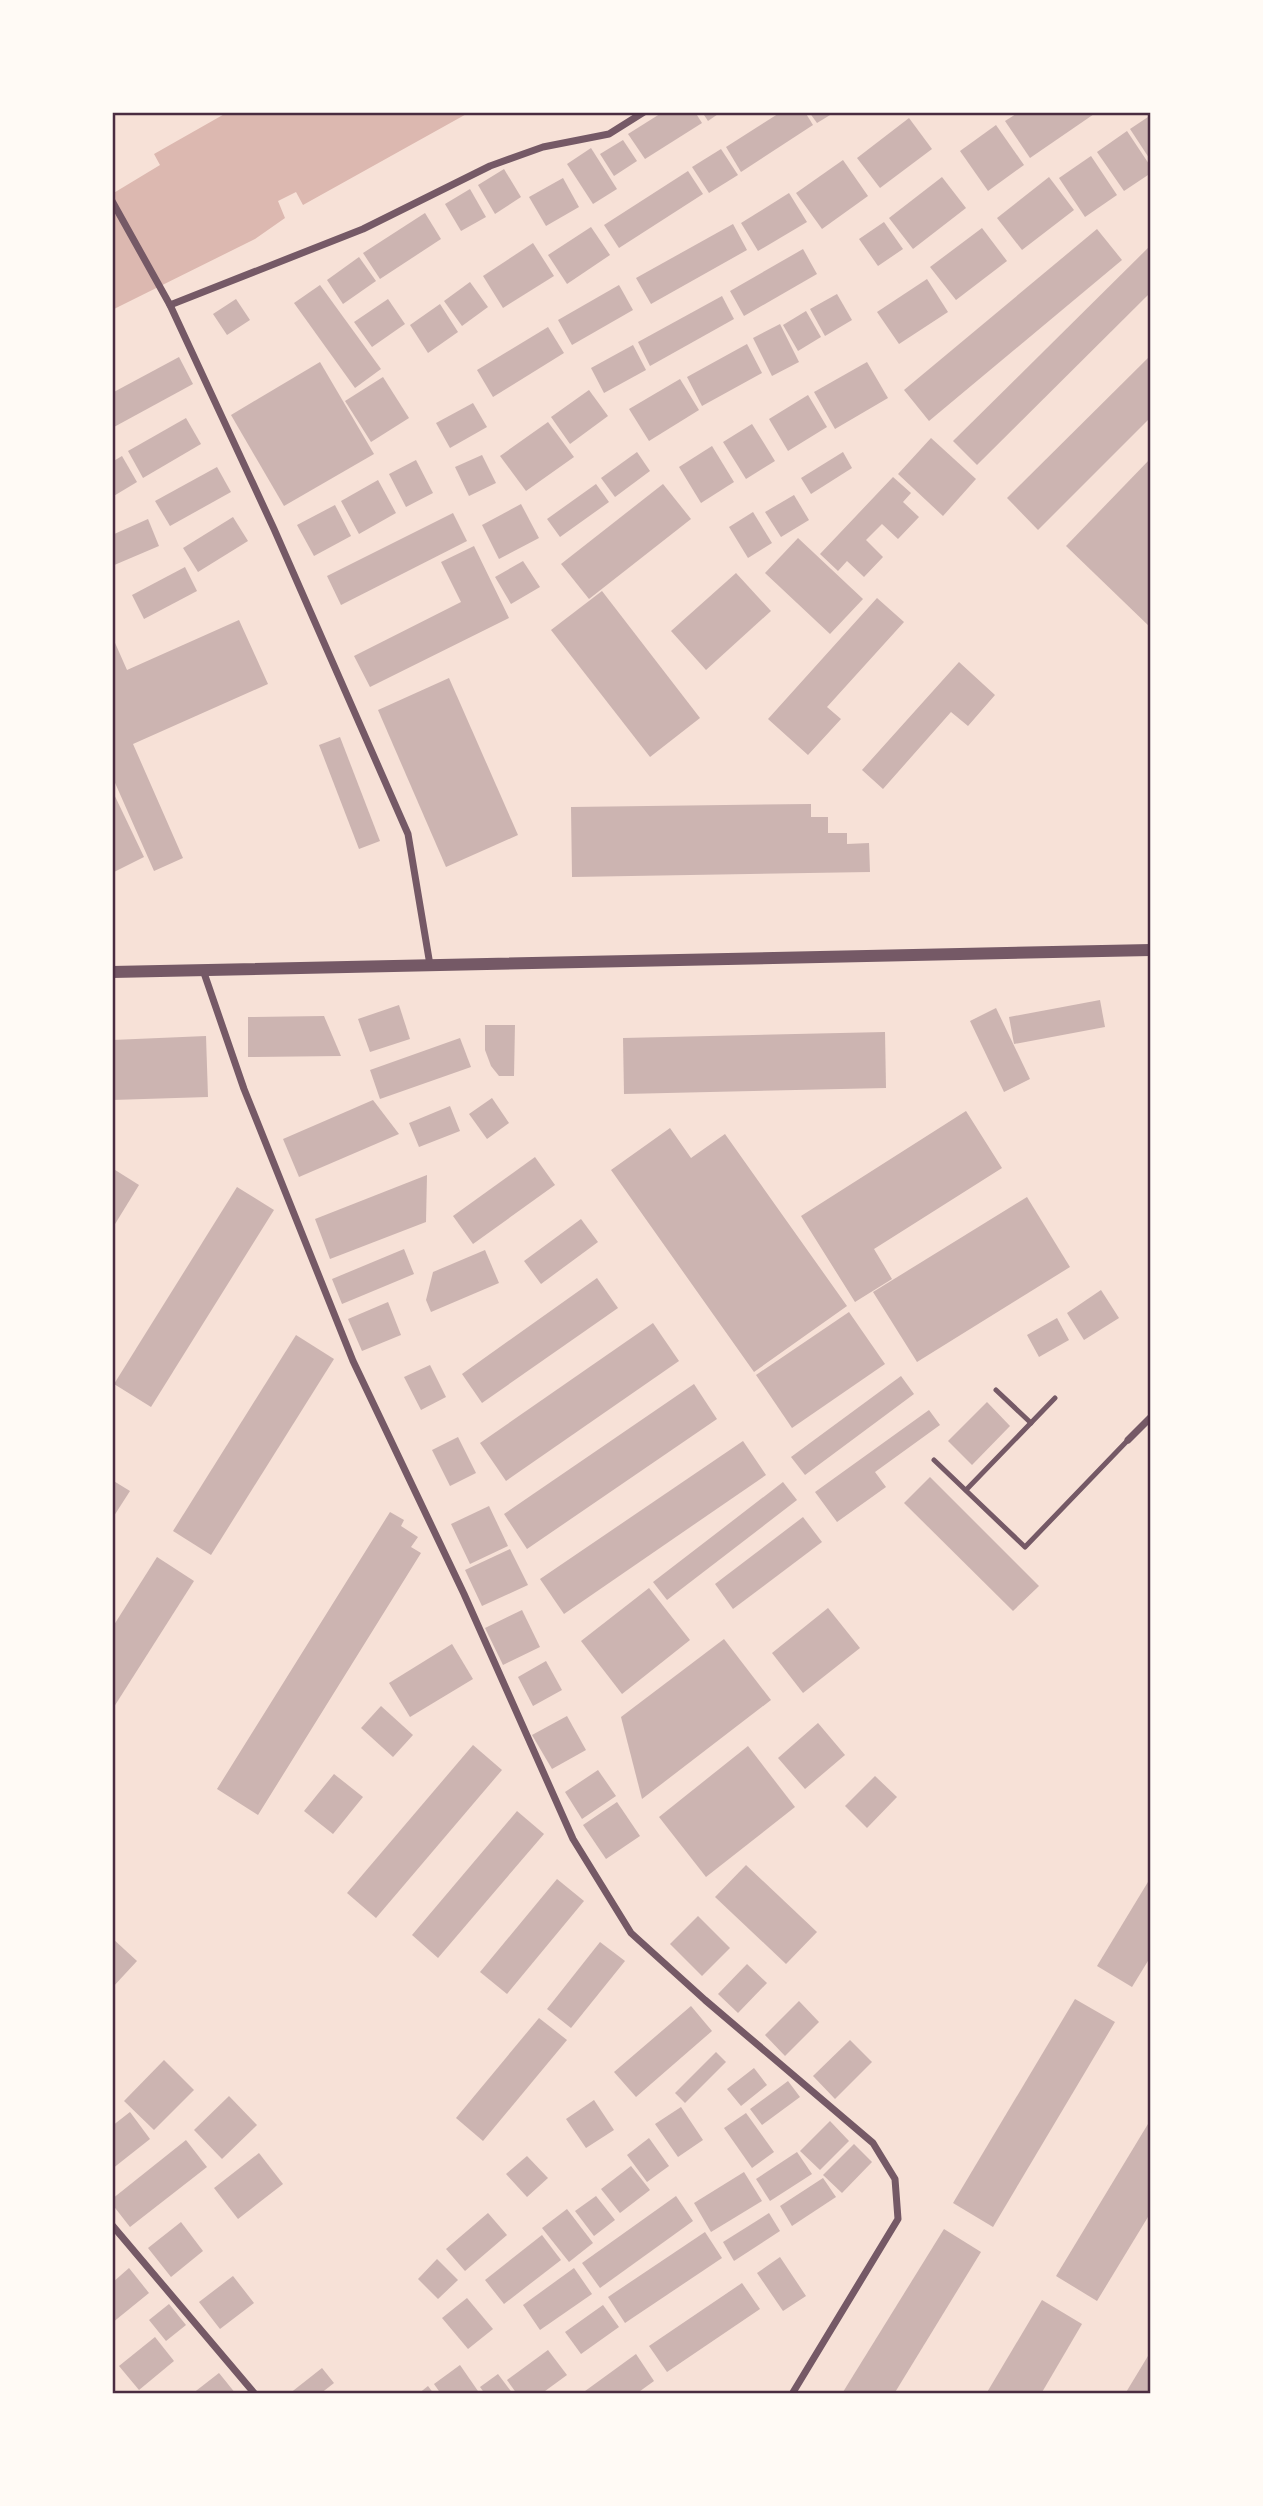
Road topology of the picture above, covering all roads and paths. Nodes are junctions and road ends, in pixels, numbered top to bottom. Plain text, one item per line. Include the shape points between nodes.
1 (644, 112) edge
2 (112, 201) edge
3 (170, 305) junction
4 (1151, 950) edge
5 (430, 965) junction
6 (203, 970) junction
7 (112, 972) edge
8 (996, 1390) dead end
9 (1055, 1398) dead end
10 (1151, 1417) edge
11 (1031, 1423) junction
12 (1128, 1440) joint
13 (934, 1460) dead end
14 (966, 1490) junction
15 (112, 2225) edge
16 (255, 2394) edge
17 (792, 2394) edge

1 - 3 street via 609,134 543,147 490,166 363,229
2 - 3 street
3 - 5 street via 408,834
4 - 5 street
5 - 6 street
6 - 7 street
6 - 17 street via 244,1089 354,1361 573,1839 631,1933 873,2143 895,2179 898,2220
8 - 11 lane
9 - 11 lane
10 - 12 street
11 - 14 lane
12 - 14 lane via 1025,1546
13 - 14 lane
15 - 16 street

